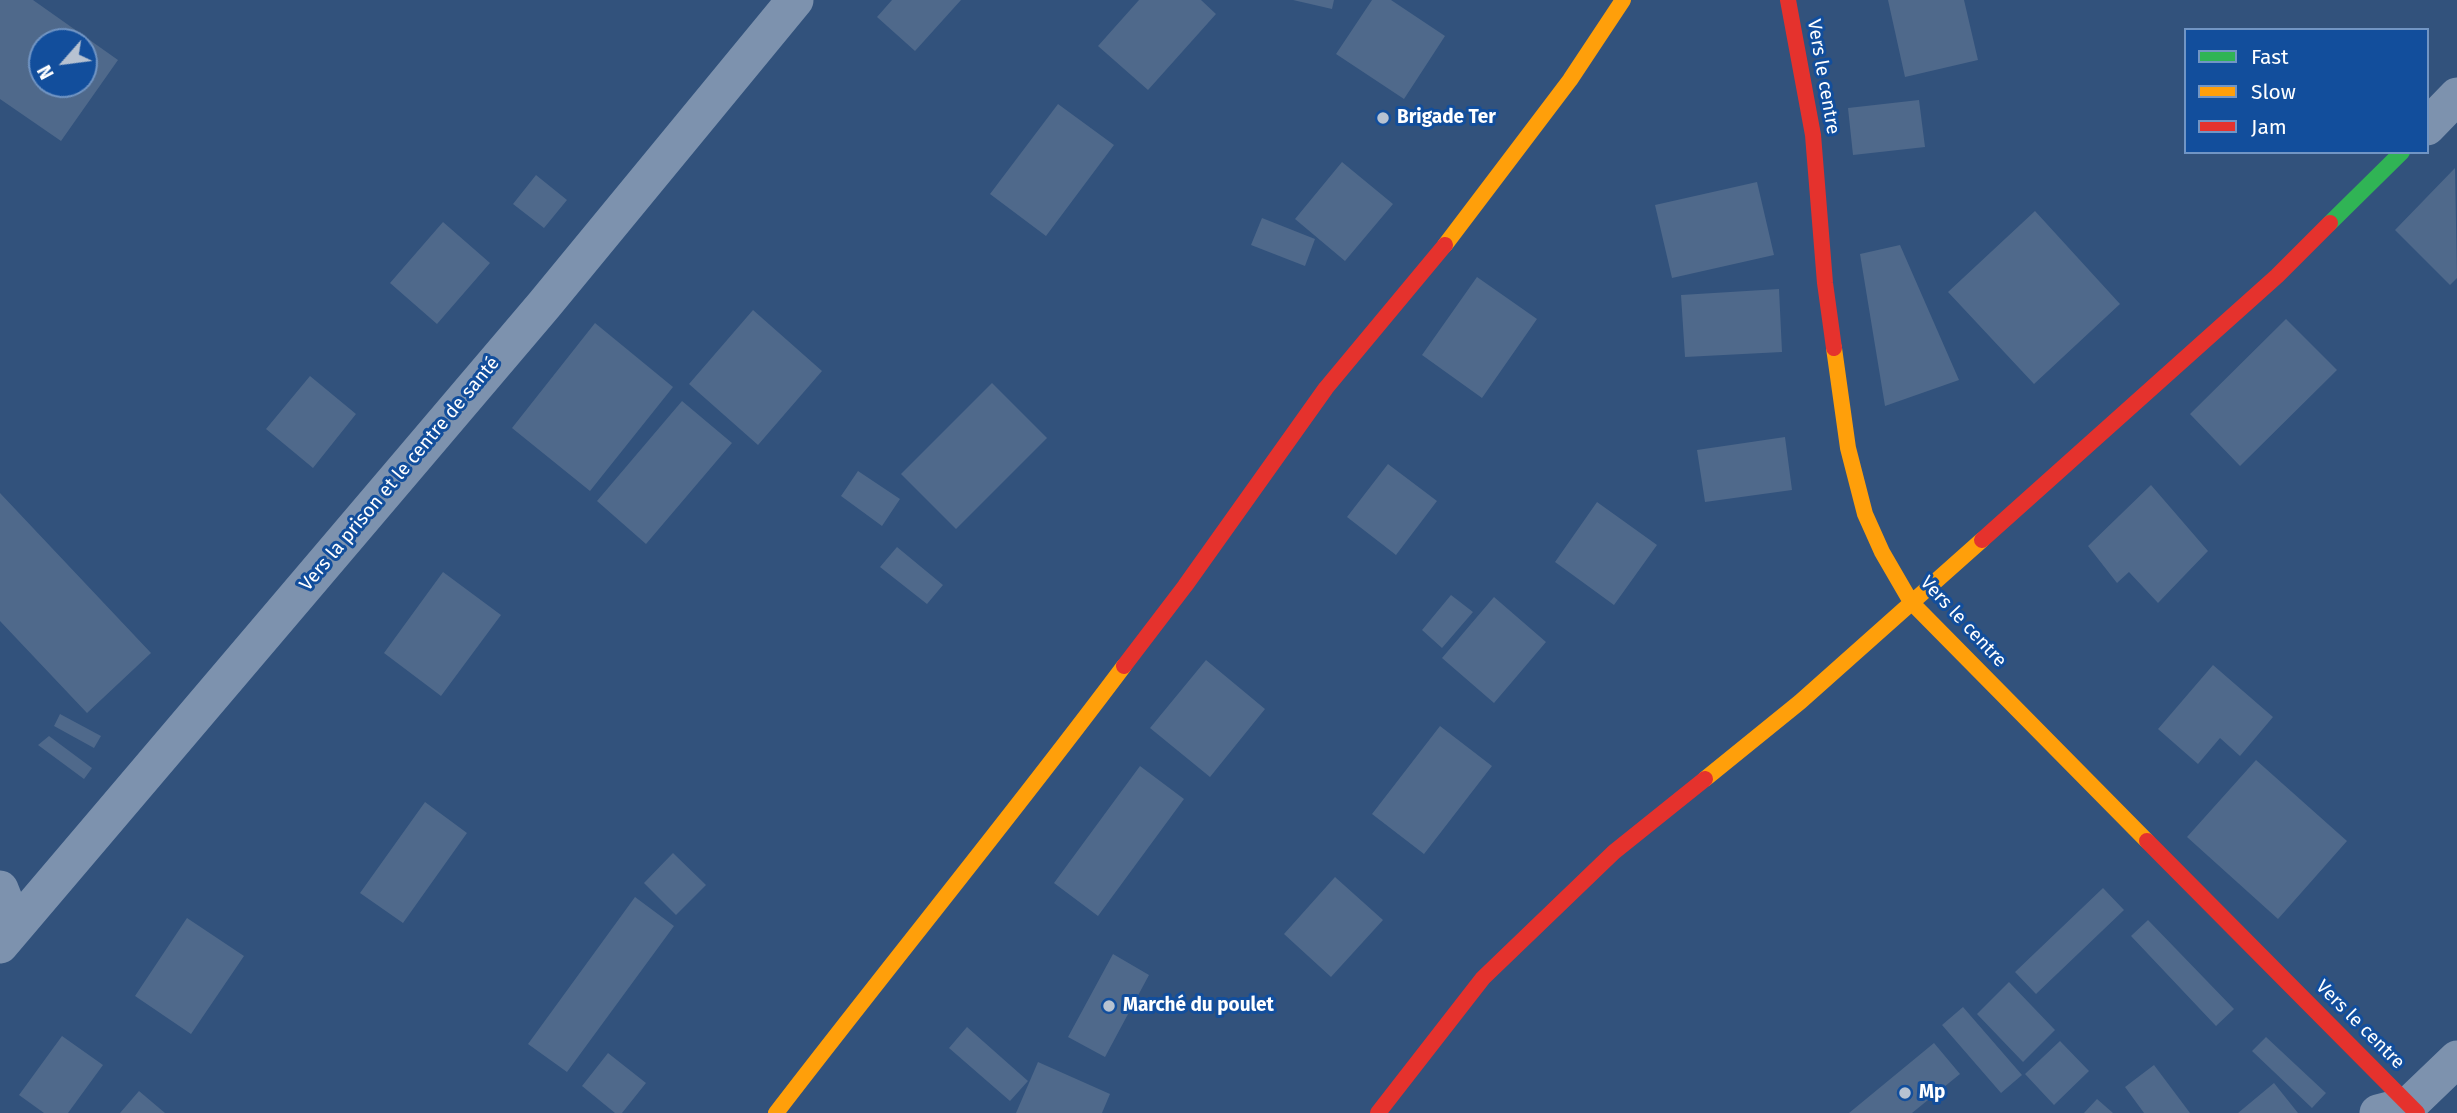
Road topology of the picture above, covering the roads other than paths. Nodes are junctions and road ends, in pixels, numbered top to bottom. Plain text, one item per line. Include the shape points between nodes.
1 (795, 0) edge
2 (1623, 0) edge
3 (1788, 0) edge
4 (2457, 96) edge
5 (2429, 125) edge
6 (2400, 154) edge
7 (1911, 603) junction
8 (0, 889) edge
9 (7, 936) edge
10 (2457, 1059) edge
11 (2402, 1110) edge
12 (776, 1113) edge
13 (1378, 1113) edge

1 - 9 street, Vers la prison et le centre de santé via 544,305
2 - 12 street via 1466,220 1326,388 1028,794
3 - 7 street, Vers le centre via 1813,135 1825,283 1848,448 1865,514
4 - 5 street
6 - 7 street via 2277,276
7 - 11 street, Vers le centre
7 - 13 street via 1800,702 1604,862 1483,978
8 - 9 street
10 - 11 street

